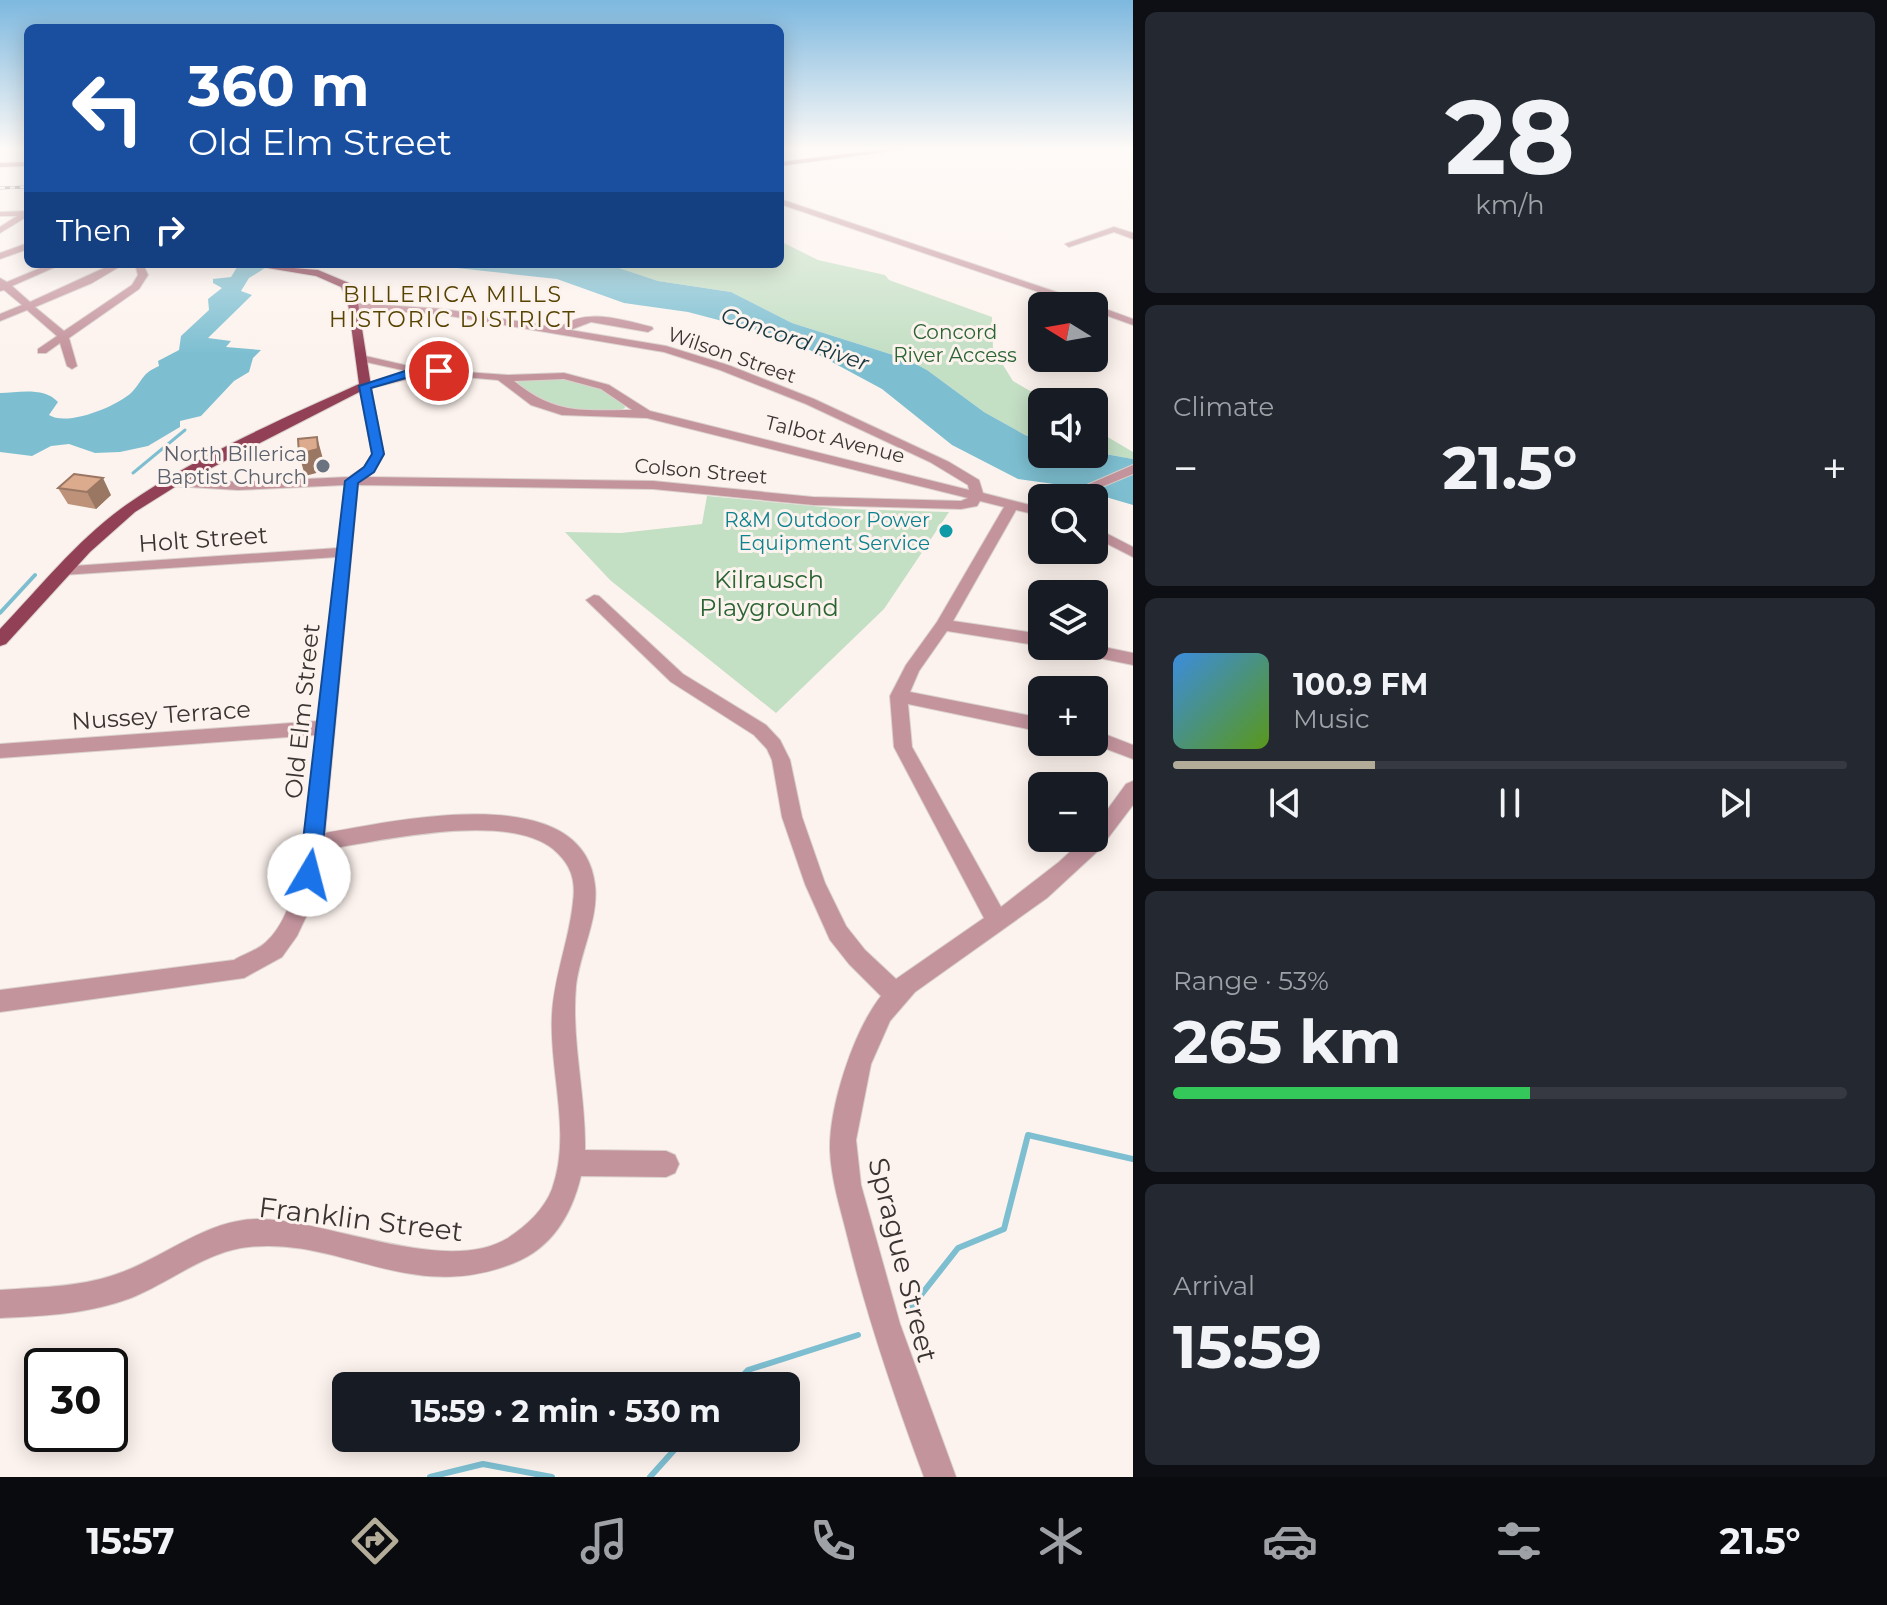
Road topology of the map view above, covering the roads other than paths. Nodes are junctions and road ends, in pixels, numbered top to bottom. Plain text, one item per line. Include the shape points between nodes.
1 (21, 217) edge
2 (827, 217) edge
3 (0, 231) edge
4 (1133, 236) edge
5 (1069, 244) dead end
6 (24, 247) edge
7 (0, 256) edge
8 (47, 268) edge
9 (111, 268) edge
10 (141, 268) edge
11 (277, 268) edge
12 (2, 285) edge
13 (1048, 292) edge
14 (30, 306) junction
15 (353, 306) junction
16 (1133, 306) edge
17 (1108, 313) edge
18 (1112, 315) junction
19 (0, 318) edge
20 (1133, 322) edge
21 (648, 329) dead end
22 (561, 332) junction
23 (63, 336) junction
24 (42, 351) dead end
25 (361, 358) junction
26 (72, 366) dead end
27 (424, 371) junction
28 (500, 377) junction
29 (365, 386) junction
30 (647, 414) junction
31 (378, 454) junction
32 (1133, 469) edge
33 (352, 481) junction
34 (417, 481) junction
35 (173, 482) junction
36 (1097, 484) edge
37 (976, 494) junction
38 (1012, 505) junction
39 (1028, 508) edge
40 (1108, 534) edge
41 (1133, 537) edge
42 (1108, 539) edge
43 (345, 552) junction
44 (1133, 553) edge
45 (63, 570) junction
46 (594, 600) dead end
47 (943, 625) junction
48 (1028, 638) edge
49 (0, 640) edge
50 (1108, 654) edge
51 (1133, 659) edge
52 (899, 696) junction
53 (1028, 722) edge
54 (327, 727) junction
55 (1108, 742) edge
56 (0, 751) edge
57 (1133, 752) edge
58 (1133, 789) edge
59 (314, 843) junction
60 (997, 921) junction
61 (895, 994) junction
62 (0, 1001) edge
63 (571, 1163) junction
64 (666, 1164) dead end
65 (0, 1304) edge
66 (940, 1477) edge

1 - 3 street
2 - 13 street
4 - 5 street via 1114,229
6 - 7 street
8 - 12 street
9 - 14 street
10 - 23 street via 142,280
11 - 15 main road via 336,278 348,289
12 - 14 street
14 - 19 street
14 - 23 street
15 - 22 street, Wilson Street via 444,312
15 - 25 main road
16 - 18 street
17 - 18 street
18 - 20 street
21 - 22 street via 585,318
22 - 37 street, Wilson Street via 666,349 785,391 942,463 974,483
23 - 24 street
23 - 26 street
25 - 27 street, Talbot Avenue
25 - 29 main road
27 - 28 street, Talbot Avenue
27 - 29 street, Talbot Avenue
28 - 30 street, Talbot Avenue via 587,381
28 - 30 street, Talbot Avenue via 530,400 556,410
29 - 31 street
29 - 35 main road
30 - 37 street, Talbot Avenue
31 - 33 street
31 - 34 street
32 - 36 street
33 - 34 street, Colson Street
33 - 35 street, Colson Street via 238,486
33 - 43 street, Old Elm Street
34 - 37 street, Colson Street via 653,485 859,503 961,505 972,503
35 - 45 main road via 118,518
37 - 38 street, Talbot Avenue
38 - 39 street
38 - 47 street
40 - 41 street
42 - 44 street
43 - 45 street, Holt Street
43 - 54 street, Old Elm Street
45 - 49 main road
46 - 61 street via 677,678 760,730 774,745 792,817 838,933
47 - 48 street
47 - 52 street
50 - 51 street
52 - 53 street
52 - 60 street via 903,747
54 - 56 street, Nussey Terrace
54 - 59 street, Old Elm Street
55 - 57 street
58 - 60 street, Sprague Street via 1122,809 1067,870
59 - 62 street, Old Elm Street via 302,902 289,929 274,950 236,970
59 - 63 street, Franklin Street via 483,822 517,823 542,830 573,854 583,874 585,905 564,989
60 - 61 street, Sprague Street
61 - 66 street, Sprague Street via 871,1028 843,1141 876,1299
63 - 64 street
63 - 65 street, Franklin Street via 558,1207 541,1229 517,1248 485,1261 462,1266 417,1261 256,1233 226,1237 91,1298

